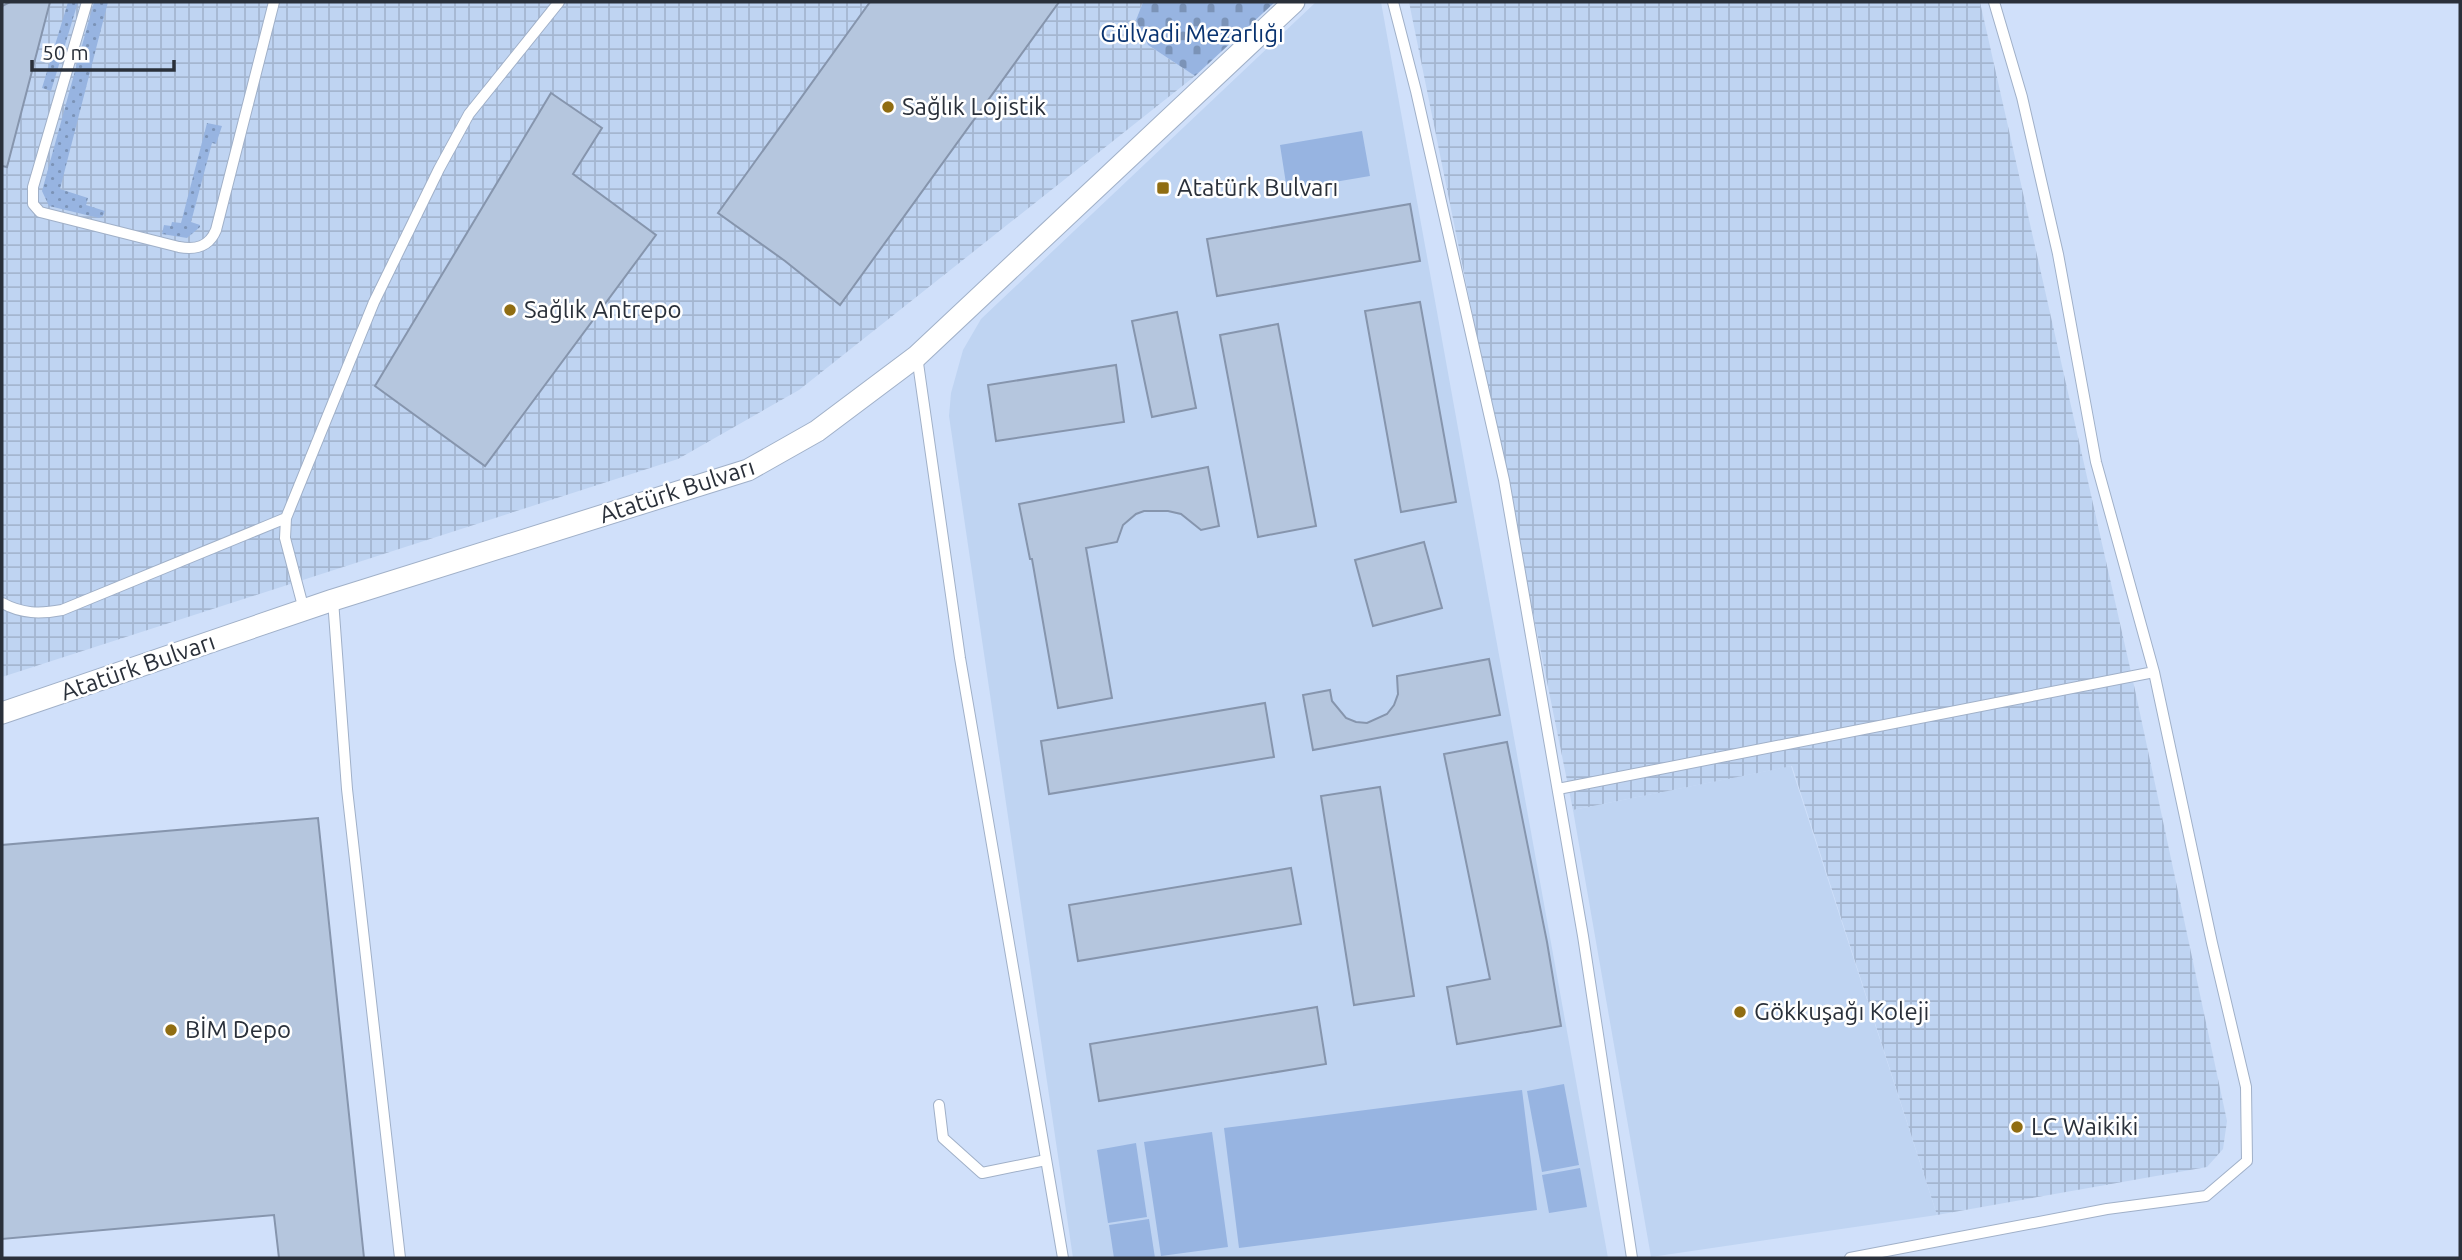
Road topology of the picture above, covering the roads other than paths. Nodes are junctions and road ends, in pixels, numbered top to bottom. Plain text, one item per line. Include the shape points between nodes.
1 (87, 2) edge
2 (274, 2) edge
3 (559, 2) edge
4 (1294, 2) edge
5 (1393, 2) edge
6 (1994, 2) edge
7 (918, 356) junction
8 (286, 518) junction
9 (333, 600) junction
10 (2, 603) edge
11 (304, 610) junction
12 (2154, 672) junction
13 (2, 713) edge
14 (1558, 789) junction
15 (939, 1105) dead end
16 (1046, 1160) junction
17 (400, 1258) edge
18 (1063, 1258) edge
19 (1632, 1258) edge
20 (1850, 1258) edge

1 - 2 lane via 33,187 33,204 40,212 194,248 207,244 216,230
3 - 8 lane via 469,114 439,169 374,302
4 - 7 street, Atatürk Bulvarı
5 - 14 lane via 1504,480
6 - 12 lane via 2022,97 2058,254 2096,463
7 - 9 street, Atatürk Bulvarı via 817,431 748,470
7 - 16 lane via 960,658
8 - 10 lane via 62,610 33,613
8 - 11 lane via 285,538
9 - 11 street, Atatürk Bulvarı
9 - 17 lane via 347,789
11 - 13 street, Atatürk Bulvarı
12 - 14 lane
12 - 20 lane via 2246,1087 2247,1161 2206,1196 2106,1209
14 - 19 lane
15 - 16 lane via 943,1138 982,1173
16 - 18 lane

